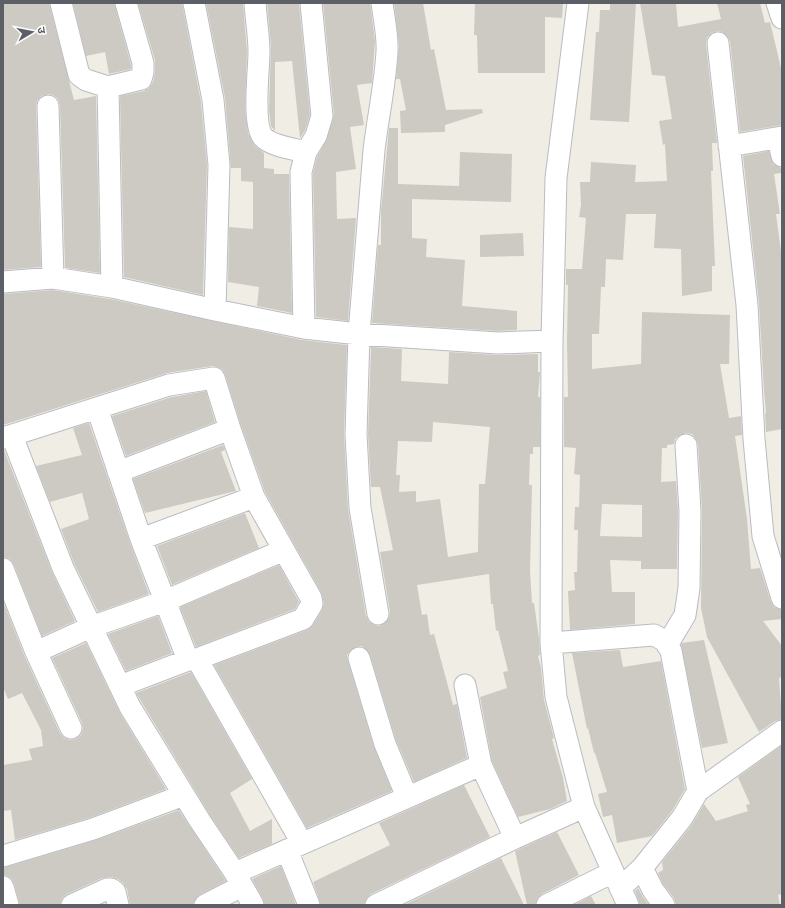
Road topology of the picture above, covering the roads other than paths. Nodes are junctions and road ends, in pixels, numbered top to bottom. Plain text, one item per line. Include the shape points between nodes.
1 (61, 3) edge
2 (126, 3) edge
3 (194, 3) edge
4 (255, 3) edge
5 (312, 3) edge
6 (382, 3) edge
7 (578, 3) edge
8 (777, 3) edge
9 (782, 18) edge
10 (718, 43) dead end
11 (108, 87) junction
12 (48, 106) dead end
13 (781, 143) edge
14 (729, 146) junction
15 (306, 152) junction
16 (53, 278) junction
17 (3, 282) edge
18 (112, 287) junction
19 (215, 310) junction
20 (304, 328) junction
21 (359, 334) junction
22 (552, 341) junction
23 (97, 408) junction
24 (230, 429) junction
25 (7, 437) edge
26 (686, 445) dead end
27 (118, 472) junction
28 (254, 498) junction
29 (142, 539) junction
30 (284, 550) junction
31 (3, 569) edge
32 (782, 598) edge
33 (165, 601) junction
34 (378, 614) dead end
35 (91, 627) junction
36 (551, 643) junction
37 (667, 645) junction
38 (36, 652) junction
39 (359, 658) dead end
40 (193, 659) junction
41 (465, 685) dead end
42 (120, 686) junction
43 (71, 728) dead end
44 (782, 731) edge
45 (481, 765) junction
46 (698, 791) junction
47 (184, 795) junction
48 (406, 797) junction
49 (584, 807) junction
50 (515, 838) junction
51 (295, 847) junction
52 (3, 856) edge
53 (642, 868) junction
54 (239, 879) junction
55 (3, 887) edge
56 (620, 888) edge
57 (8, 905) edge
58 (72, 905) edge
59 (118, 905) edge
60 (205, 905) edge
61 (253, 905) edge
62 (309, 905) edge
63 (376, 905) edge
64 (547, 905) edge
65 (664, 905) edge

1 - 11 street via 79,75
2 - 11 street via 143,63 143,72 141,79
3 - 19 street via 213,100 220,165
4 - 15 street via 259,52 258,130 264,138 276,145
5 - 15 street via 322,116 316,136
6 - 21 street via 387,50 374,150
7 - 22 street via 556,178
8 - 9 street
10 - 14 street
11 - 18 street
12 - 16 street
13 - 14 street
14 - 32 street via 747,305 754,438 763,536
15 - 20 street via 301,172
16 - 17 street
16 - 18 street
18 - 19 street
19 - 20 street
20 - 21 street
21 - 22 street via 498,343
21 - 34 street via 356,434 360,508
22 - 36 street
23 - 24 street via 169,385 214,378
23 - 25 street
23 - 27 street
24 - 27 street
24 - 28 street
25 - 35 street
26 - 37 street via 690,511 689,588 685,615
27 - 29 street
28 - 29 street
28 - 30 street
29 - 33 street
30 - 33 street
30 - 40 street via 311,598 312,604 303,619
31 - 38 street
33 - 35 street
33 - 40 street
35 - 38 street
35 - 42 street
36 - 37 street via 654,635
36 - 49 street via 556,698
37 - 46 street via 671,651
38 - 43 street
39 - 48 street via 385,744
40 - 42 street
40 - 51 street
41 - 45 street
42 - 47 street via 130,707
44 - 46 street
45 - 48 street
45 - 50 street
46 - 53 street via 682,818
47 - 52 street via 93,829
47 - 54 street
48 - 51 street
49 - 50 street
49 - 56 street
50 - 63 street
51 - 54 street
51 - 62 street
53 - 56 street
53 - 65 street
54 - 60 street
54 - 61 street
55 - 57 street
56 - 64 street
58 - 59 street via 107,889 115,892

